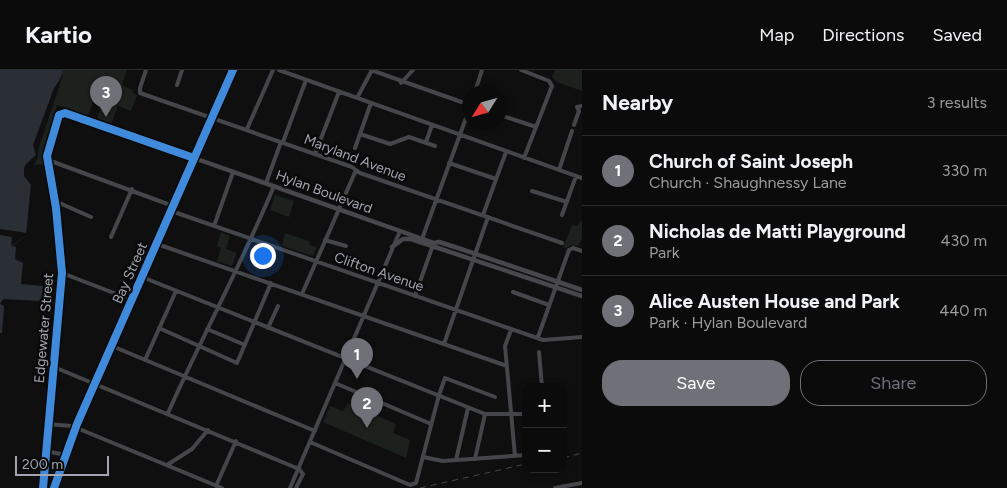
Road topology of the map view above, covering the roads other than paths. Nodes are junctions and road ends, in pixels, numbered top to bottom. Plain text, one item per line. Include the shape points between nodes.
1 (146, 70) edge
2 (182, 70) edge
3 (232, 70) edge
4 (273, 70) edge
5 (280, 70) edge
6 (371, 70) edge
7 (413, 70) edge
8 (482, 70) edge
9 (521, 70) edge
10 (306, 80) junction
11 (401, 83) junction
12 (177, 85) dead end
13 (477, 85) edge
14 (338, 92) junction
15 (357, 98) junction
16 (462, 103) edge
17 (371, 104) junction
18 (582, 106) edge
19 (580, 111) edge
20 (60, 113) joint
21 (507, 117) edge
22 (212, 118) junction
23 (432, 125) junction
24 (574, 125) dead end
25 (462, 127) edge
26 (536, 127) junction
27 (246, 129) junction
28 (572, 131) dead end
29 (360, 134) junction
30 (459, 135) junction
31 (282, 142) junction
32 (426, 142) junction
33 (435, 146) dead end
34 (355, 148) dead end
35 (506, 152) junction
36 (315, 154) junction
37 (194, 158) junction
38 (524, 158) junction
39 (48, 160) junction
40 (449, 163) junction
41 (356, 170) junction
42 (559, 170) junction
43 (233, 172) junction
44 (576, 176) junction
45 (582, 178) edge
46 (496, 179) junction
47 (266, 183) junction
48 (274, 186) junction
49 (132, 189) junction
50 (532, 190) dead end
51 (436, 199) junction
52 (55, 201) junction
53 (567, 202) junction
54 (172, 208) junction
55 (339, 209) junction
56 (483, 215) junction
57 (562, 215) dead end
58 (91, 217) dead end
59 (488, 217) junction
60 (214, 226) junction
61 (400, 231) junction
62 (111, 237) dead end
63 (251, 239) junction
64 (422, 239) junction
65 (325, 240) junction
66 (562, 243) dead end
67 (157, 244) junction
68 (433, 244) junction
69 (346, 246) dead end
70 (392, 247) junction
71 (582, 250) edge
72 (474, 256) junction
73 (316, 262) junction
74 (235, 271) junction
75 (62, 273) junction
76 (142, 278) junction
77 (557, 282) junction
78 (271, 283) junction
79 (378, 283) junction
80 (555, 288) junction
81 (582, 290) edge
82 (176, 291) junction
83 (513, 292) dead end
84 (302, 294) junction
85 (415, 296) junction
86 (582, 296) edge
87 (132, 300) junction
88 (549, 305) junction
89 (278, 306) dead end
90 (217, 307) junction
91 (456, 310) junction
92 (364, 316) junction
93 (255, 323) junction
94 (159, 328) junction
95 (268, 328) junction
96 (207, 329) junction
97 (511, 330) junction
98 (538, 337) junction
99 (582, 337) edge
100 (444, 344) junction
101 (245, 345) junction
102 (112, 346) junction
103 (198, 346) junction
104 (539, 352) dead end
105 (346, 359) junction
106 (145, 360) junction
107 (507, 366) junction
108 (54, 367) junction
109 (184, 376) junction
110 (96, 383) junction
111 (336, 383) junction
112 (542, 383) edge
113 (439, 395) junction
114 (495, 397) dead end
115 (468, 408) junction
116 (168, 413) junction
117 (486, 414) junction
118 (522, 415) edge
119 (512, 416) junction
120 (47, 424) junction
121 (431, 424) junction
122 (76, 427) junction
123 (208, 430) junction
124 (315, 432) junction
125 (236, 441) junction
126 (310, 442) junction
127 (45, 451) junction
128 (66, 455) junction
129 (522, 455) edge
130 (515, 456) junction
131 (423, 457) junction
132 (475, 459) junction
133 (456, 460) junction
134 (167, 465) junction
135 (300, 468) junction
136 (582, 483) edge
137 (216, 486) junction
138 (42, 488) edge
139 (54, 488) edge
140 (222, 488) edge
141 (290, 488) edge
142 (296, 488) edge
143 (555, 488) edge

1 - 22 street, Maryland Avenue via 140,94
2 - 12 street
3 - 22 main road, Bay Street
4 - 27 street
5 - 10 street
6 - 11 street
6 - 15 street
7 - 11 street
8 - 13 street
9 - 26 street via 552,83
10 - 14 street
10 - 31 street
11 - 16 street
14 - 15 street
14 - 36 street
15 - 17 street
17 - 23 street
17 - 29 street
18 - 19 street via 577,106
19 - 24 street
20 - 37 street, Hylan Boulevard
20 - 39 street, Edgewater Street via 50,142
21 - 26 street
22 - 27 street, Maryland Avenue
22 - 37 main road, Bay Street
23 - 30 street
23 - 32 street
25 - 30 street
26 - 38 street
27 - 31 street, Maryland Avenue
28 - 42 street
29 - 32 street via 390,144 409,137
29 - 34 street
30 - 35 street
30 - 40 street
31 - 36 street, Maryland Avenue
31 - 47 street
32 - 33 street
35 - 38 street
35 - 46 street
36 - 41 street, Maryland Avenue
37 - 43 main road, Hylan Boulevard
37 - 54 main road, Bay Street
38 - 42 street
39 - 49 street, Clifton Avenue
39 - 52 street, Edgewater Street
40 - 46 street
40 - 51 street
41 - 51 street, Maryland Avenue
41 - 55 street
42 - 44 street
43 - 47 main road, Hylan Boulevard
43 - 60 street
44 - 45 street
44 - 53 street
46 - 56 street
47 - 48 main road, Hylan Boulevard
48 - 55 main road, Hylan Boulevard
48 - 63 street
49 - 54 street, Clifton Avenue
49 - 62 street
50 - 53 street
51 - 56 street, Maryland Avenue
51 - 64 street
52 - 58 street
52 - 75 street, Edgewater Street
53 - 57 street
54 - 60 street, Clifton Avenue
54 - 67 main road, Bay Street
55 - 61 main road, Hylan Boulevard
55 - 65 street
56 - 59 street, Maryland Avenue
59 - 66 street, Maryland Avenue
59 - 72 street
60 - 63 street, Clifton Avenue
61 - 64 main road, Hylan Boulevard
61 - 70 street
63 - 73 street, Clifton Avenue
63 - 74 street
64 - 68 main road, Hylan Boulevard
65 - 69 street
65 - 73 street
67 - 74 street
67 - 76 main road, Bay Street
68 - 70 main road via 407,238
68 - 72 main road, Hylan Boulevard via 439,242
68 - 85 street
70 - 79 street
71 - 77 street via 570,249
72 - 77 main road, Hylan Boulevard
72 - 80 main road, Hylan Boulevard
72 - 91 street
73 - 79 street, Clifton Avenue
73 - 84 street
74 - 78 street
74 - 90 street
75 - 87 street
75 - 108 street, Edgewater Street
76 - 82 street
76 - 87 main road, Bay Street
77 - 80 street
77 - 81 main road, Hylan Boulevard
78 - 84 street
78 - 93 street
79 - 85 street, Clifton Avenue
79 - 92 street
80 - 86 main road, Hylan Boulevard
80 - 88 street
82 - 90 street
82 - 94 street
83 - 88 street
84 - 92 street
85 - 91 street, Clifton Avenue
87 - 102 main road, Bay Street
88 - 98 street
89 - 95 street
90 - 93 street
90 - 96 street
91 - 97 street, Clifton Avenue
91 - 100 street
92 - 100 street
92 - 105 street
93 - 95 street
93 - 101 street
94 - 103 street
94 - 106 street
95 - 105 street
96 - 101 street
96 - 103 street
97 - 98 street, Clifton Avenue
97 - 107 street via 505,346
98 - 99 street, Clifton Avenue via 543,340
100 - 107 street
101 - 103 street via 237,363
102 - 106 street
102 - 110 main road, Bay Street
103 - 109 street
104 - 112 street
105 - 111 street
105 - 113 street
106 - 109 street
107 - 119 street
108 - 110 street
108 - 120 street, Edgewater Street
109 - 116 street
109 - 124 street
110 - 116 street
110 - 122 main road, Bay Street
111 - 121 street
111 - 124 street
113 - 114 street via 445,378
113 - 115 street
113 - 121 street
115 - 117 street
115 - 133 street
116 - 123 street
117 - 119 street
117 - 132 street
118 - 119 street
119 - 130 street
120 - 122 street
120 - 127 street, Edgewater Street
121 - 131 street
122 - 128 main road, Bay Street
122 - 134 street
123 - 125 street
123 - 134 street via 192,449
124 - 126 street
125 - 135 street
125 - 137 street
126 - 131 street via 410,486 416,483
126 - 135 street
127 - 128 street
127 - 138 street, Edgewater Street
128 - 139 main road, Bay Street
129 - 130 street
130 - 132 street
131 - 133 street via 443,462
132 - 133 street
134 - 137 street
135 - 141 street
135 - 142 street via 303,474
136 - 143 street
137 - 140 street

